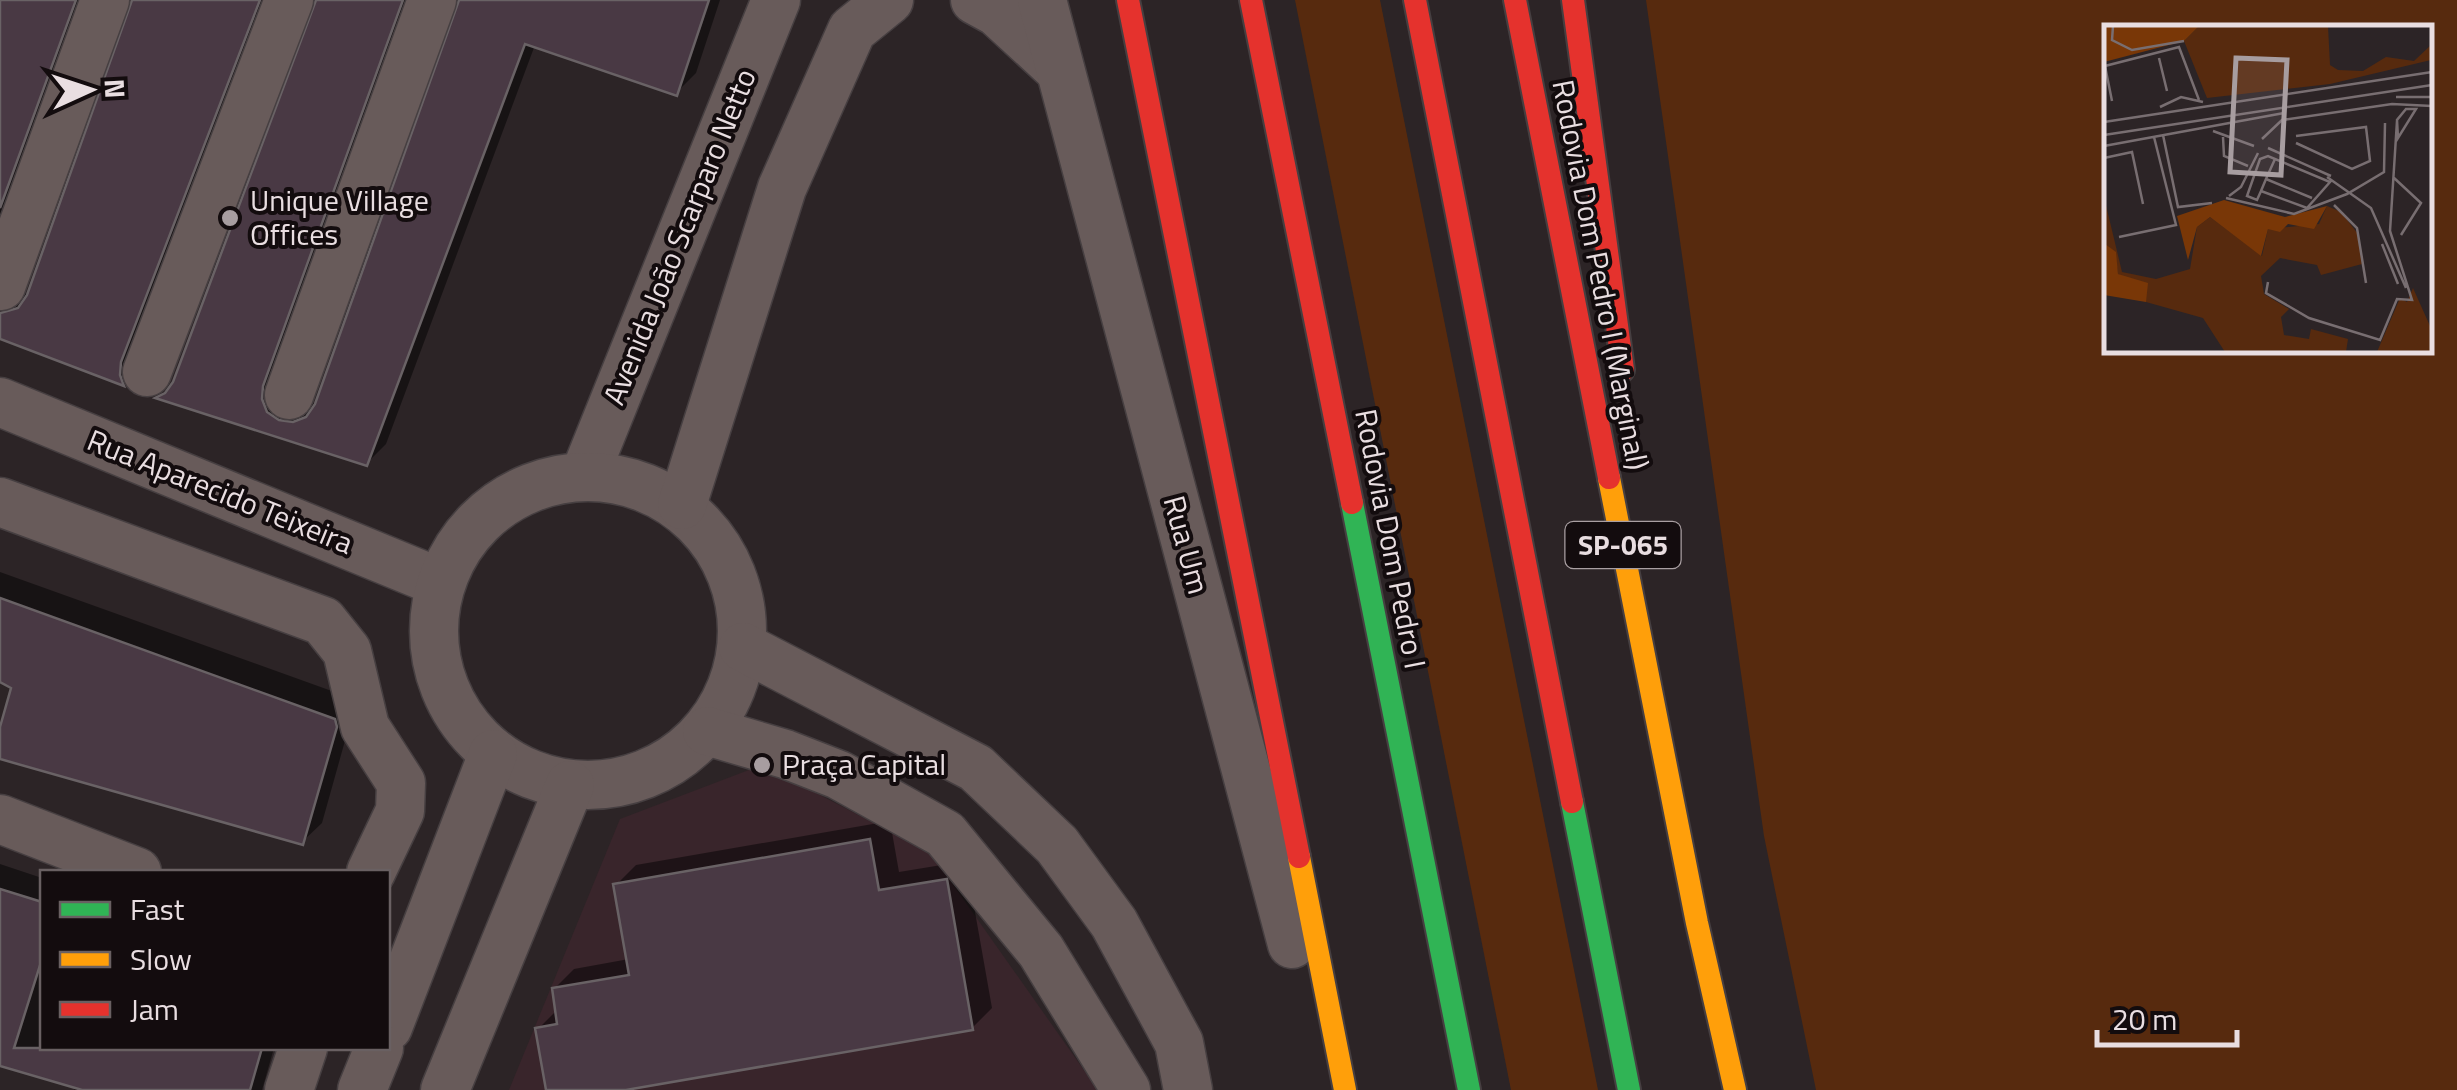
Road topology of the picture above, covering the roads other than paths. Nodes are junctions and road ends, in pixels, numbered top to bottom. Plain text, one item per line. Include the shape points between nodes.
1 (105, 0) edge
2 (288, 0) edge
3 (432, 0) edge
4 (776, 0) edge
5 (889, 0) edge
6 (976, 0) edge
7 (1042, 0) edge
8 (1128, 0) edge
9 (1251, 0) edge
10 (1415, 0) edge
11 (1515, 0) edge
12 (1573, 0) edge
13 (1060, 70) junction
14 (2, 286) edge
15 (147, 372) dead end
16 (1626, 394) dead end
17 (289, 395) dead end
18 (0, 402) edge
19 (584, 474) junction
20 (0, 502) edge
21 (682, 505) junction
22 (1647, 551) dead end
23 (441, 583) junction
24 (743, 647) junction
25 (707, 731) junction
26 (494, 754) junction
27 (570, 785) junction
28 (0, 818) edge
29 (132, 870) edge
30 (372, 870) edge
31 (1697, 923) junction
32 (390, 1022) edge
33 (302, 1050) edge
34 (378, 1050) edge
35 (289, 1090) edge
36 (362, 1090) edge
37 (444, 1090) edge
38 (1126, 1090) edge
39 (1188, 1090) edge
40 (1331, 1090) edge
41 (1345, 1090) edge
42 (1469, 1090) edge
43 (1629, 1090) edge
44 (1735, 1090) edge

1 - 14 street
2 - 15 street
3 - 17 street
4 - 19 street, Avenida João Scarparo Netto
5 - 21 street via 852,30 782,188
6 - 13 street
7 - 13 street, Rua Um
8 - 41 highway
9 - 42 highway, Rodovia Dom Pedro I
10 - 43 highway, SP-065
11 - 31 highway, Rodovia Dom Pedro I (Marginal) / SP-065
12 - 16 highway
13 - 40 street, Rua Um
18 - 23 street, Rua Aparecido Teixeira
19 - 21 street via 636,482
19 - 23 street via 538,483 495,506 462,540
20 - 30 street via 323,622 347,650 365,728 401,782 400,811
21 - 24 street via 718,544 740,594
22 - 31 highway
23 - 26 street via 433,630 440,676 461,720
24 - 25 street via 731,692
24 - 39 street via 976,768 1058,845 1114,923 1179,1043
25 - 27 street via 668,765 621,783
25 - 38 street via 839,775 945,834 1041,951
26 - 27 street via 530,775
26 - 32 street
27 - 37 street
28 - 29 street
31 - 44 highway, Rodovia Dom Pedro I (Marginal) / SP-065
33 - 35 street
34 - 36 street

